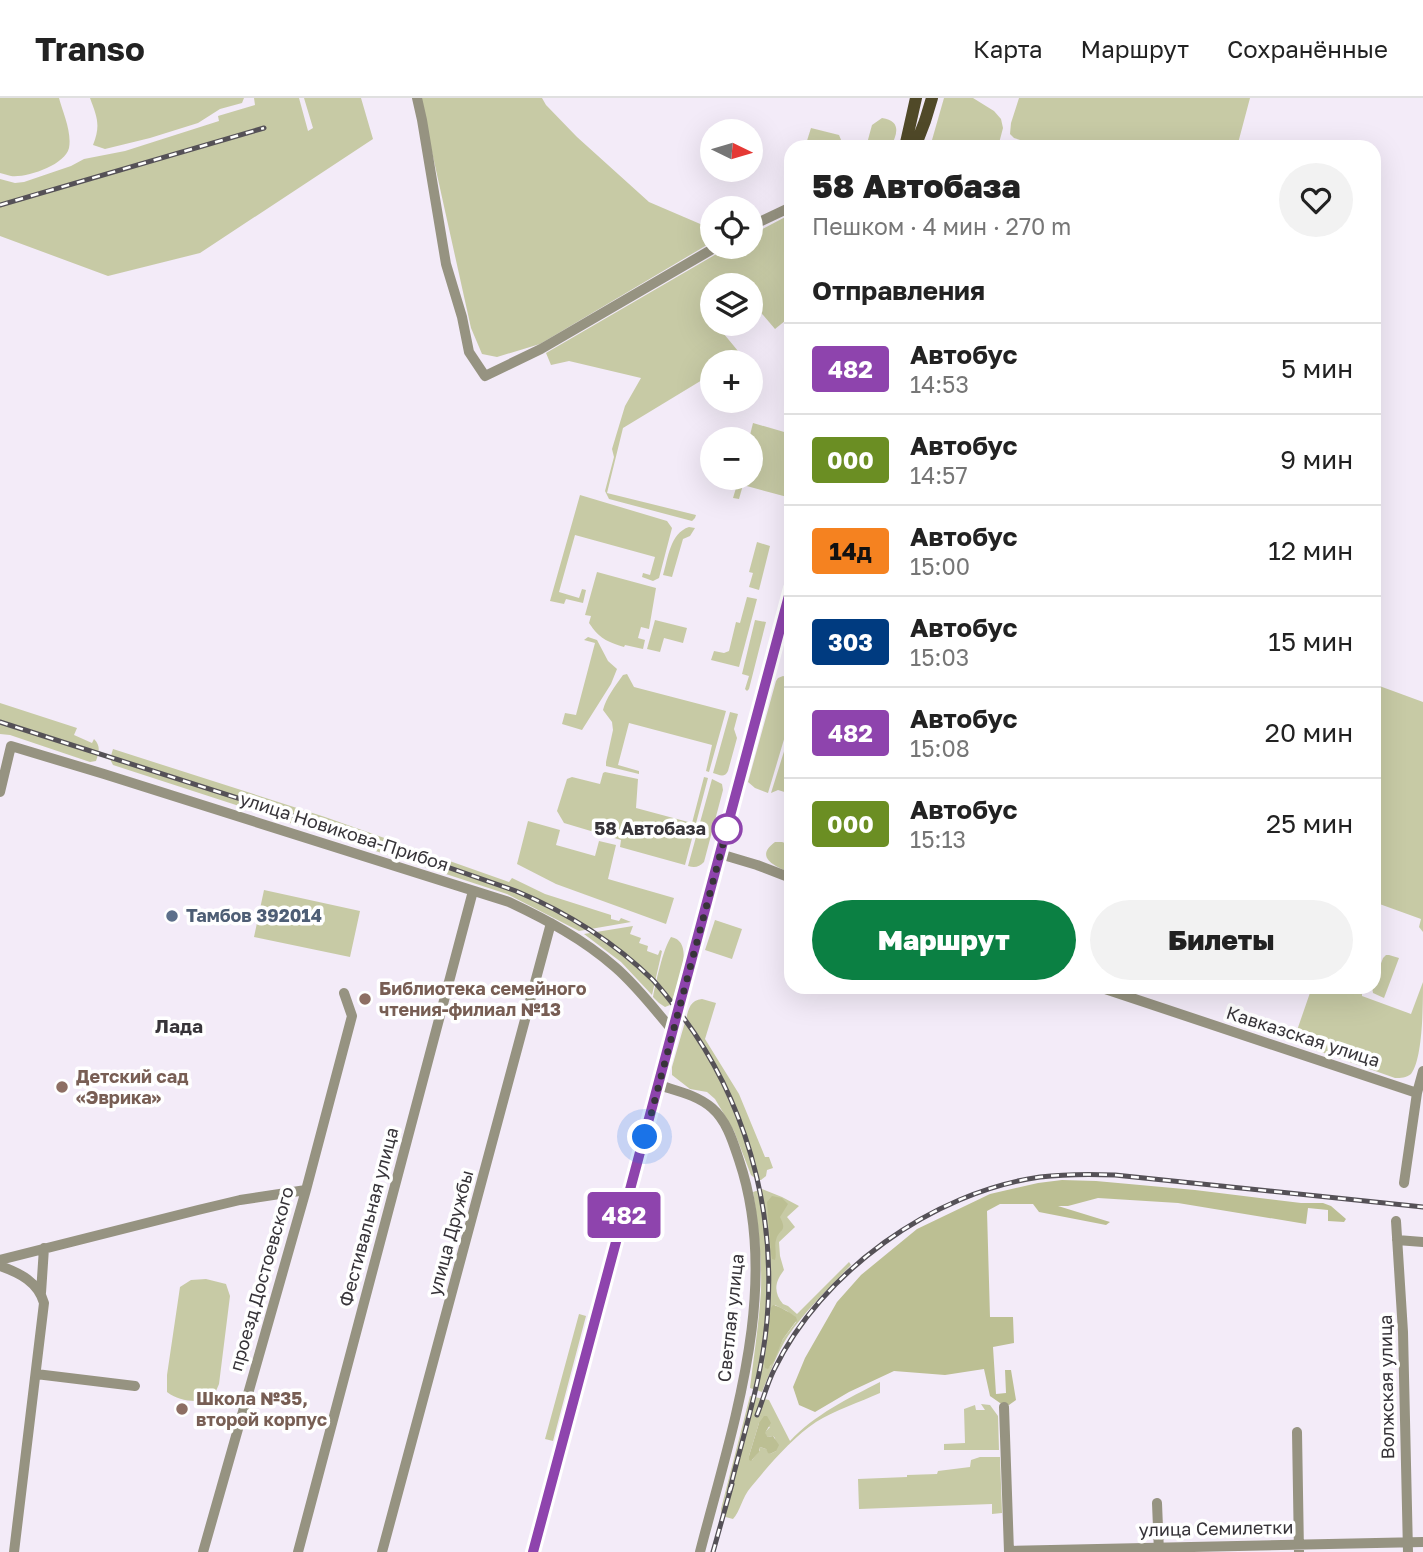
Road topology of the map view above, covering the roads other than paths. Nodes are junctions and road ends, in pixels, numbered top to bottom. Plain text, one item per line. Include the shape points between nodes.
1 (417, 98) edge
2 (916, 98) edge
3 (932, 98) edge
4 (907, 140) edge
5 (918, 140) edge
6 (784, 210) edge
7 (763, 220) edge
8 (700, 256) edge
9 (784, 614) edge
10 (0, 792) edge
11 (720, 854) junction
12 (784, 875) edge
13 (473, 891) junction
14 (551, 923) junction
15 (344, 993) dead end
16 (1120, 994) edge
17 (673, 1031) junction
18 (1423, 1071) edge
19 (659, 1086) junction
20 (1417, 1093) junction
21 (1404, 1183) dead end
22 (306, 1190) junction
23 (1396, 1221) dead end
24 (1397, 1240) junction
25 (1423, 1242) edge
26 (44, 1248) junction
27 (0, 1260) edge
28 (0, 1266) edge
29 (41, 1293) junction
30 (36, 1374) junction
31 (135, 1386) dead end
32 (1004, 1407) dead end
33 (1297, 1432) dead end
34 (1157, 1503) dead end
35 (1423, 1542) edge
36 (1408, 1547) edge
37 (1298, 1549) edge
38 (1159, 1550) edge
39 (14, 1552) edge
40 (203, 1552) edge
41 (298, 1552) edge
42 (382, 1552) edge
43 (533, 1552) edge
44 (700, 1552) edge
45 (1009, 1552) edge

1 - 8 street via 446,264 469,352 485,376 541,349
2 - 4 main road
3 - 5 main road
6 - 7 street
9 - 11 main road
10 - 13 street, улица Новикова-Прибоя via 11,746
11 - 12 street
11 - 17 main road
13 - 14 street, улица Новикова-Прибоя
13 - 41 street, Фестивальная улица
14 - 17 street, улица Новикова-Прибоя via 616,968
14 - 42 street, улица Дружбы
15 - 22 street, проезд Достоевского via 352,1016
16 - 20 street, Кавказская улица
17 - 19 main road
18 - 20 street
19 - 43 main road
19 - 44 street, Светлая улица via 697,1098 722,1120 747,1184 755,1234 748,1353
20 - 21 street
22 - 26 street via 229,1203
22 - 40 street, проезд Достоевского
23 - 24 street, Волжская улица
24 - 25 street
24 - 36 street, Волжская улица
26 - 27 street
26 - 29 street
28 - 29 street via 23,1276
29 - 30 street via 44,1303
30 - 31 street
30 - 39 street
32 - 45 street
33 - 37 street
34 - 38 street
35 - 36 street, улица Семилетки
36 - 37 street, улица Семилетки
37 - 38 street, улица Семилетки
38 - 45 street, улица Семилетки

